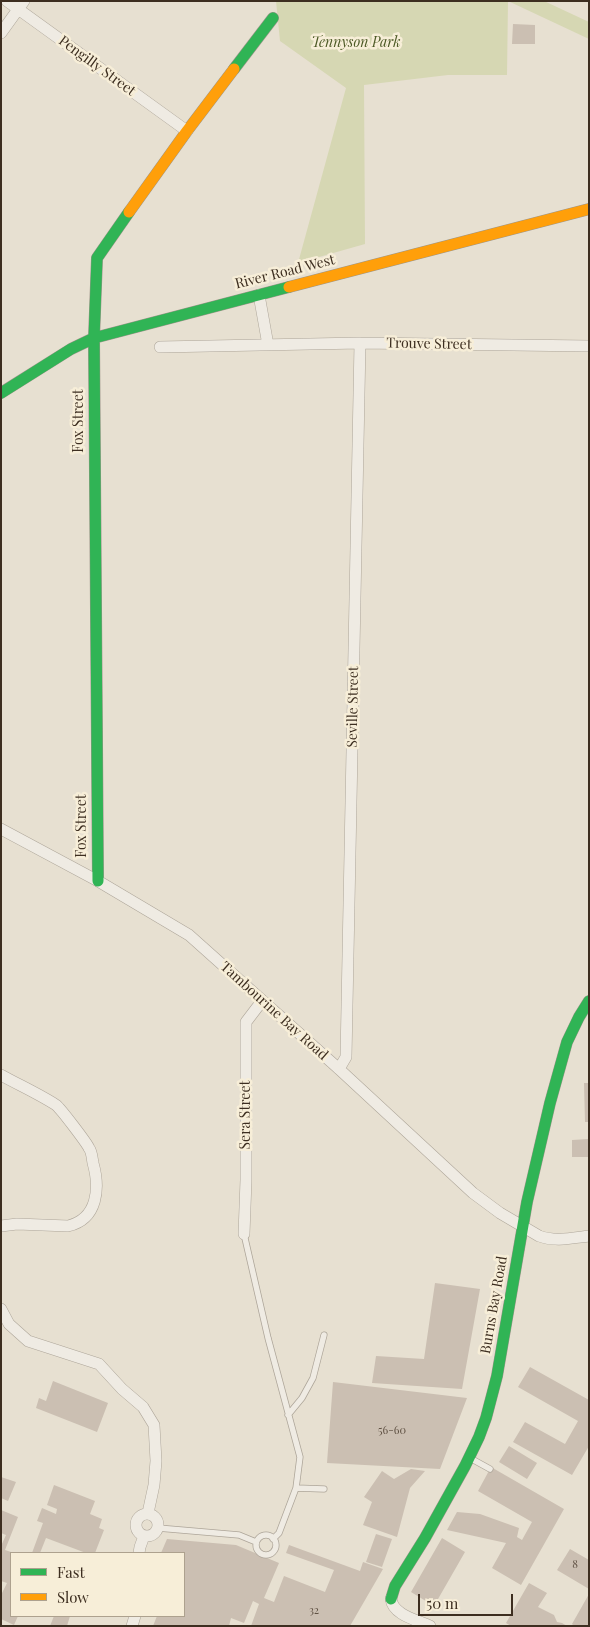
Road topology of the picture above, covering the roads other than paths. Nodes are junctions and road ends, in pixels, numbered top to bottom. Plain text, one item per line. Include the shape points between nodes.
1 (7, 1) edge
2 (21, 5) edge
3 (273, 18) dead end
4 (1, 33) edge
5 (187, 132) junction
6 (589, 209) edge
7 (259, 295) junction
8 (94, 338) junction
9 (360, 343) junction
10 (268, 345) junction
11 (589, 346) edge
12 (160, 347) dead end
13 (1, 393) edge
14 (1, 829) edge
15 (98, 881) junction
16 (262, 1001) junction
17 (589, 1001) edge
18 (339, 1070) junction
19 (1, 1075) edge
20 (1, 1226) edge
21 (522, 1227) junction
22 (244, 1234) joint
23 (589, 1236) edge
24 (1, 1309) edge
25 (324, 1335) dead end
26 (288, 1415) junction
27 (469, 1458) junction
28 (490, 1469) dead end
29 (296, 1488) junction
30 (324, 1489) dead end
31 (148, 1513) junction
32 (158, 1528) junction
33 (144, 1536) junction
34 (273, 1539) junction
35 (256, 1542) junction
36 (139, 1552) edge
37 (430, 1626) edge

1 - 2 street, Pengilly Street
2 - 4 street
2 - 5 street, Pengilly Street
3 - 5 street, Fox Street
5 - 8 street, Fox Street via 97,258
6 - 7 street, River Road West
7 - 8 street, River Road West
7 - 10 street
8 - 13 street, River Road West
8 - 15 street, Fox Street
9 - 10 street, Trouve Street
9 - 11 street, Trouve Street
9 - 18 street, Seville Street via 346,1057
10 - 12 street, Trouve Street
14 - 15 street, Tambourine Bay Road
15 - 16 street, Tambourine Bay Road via 189,935
16 - 18 street, Tambourine Bay Road
16 - 22 street, Sera Street via 246,1022
17 - 21 street, Burns Bay Road via 563,1052
18 - 21 street, Tambourine Bay Road via 473,1193
19 - 20 street via 57,1106 90,1148 97,1184 89,1214 74,1225
21 - 23 street, Tambourine Bay Road via 552,1240
21 - 27 street, Burns Bay Road via 492,1400
22 - 26 lane
24 - 31 street via 9,1324 28,1341 99,1364 143,1406 154,1425 156,1461
25 - 26 lane via 312,1378
26 - 29 lane via 300,1457
27 - 28 lane
27 - 37 street, Burns Bay Road via 395,1586 391,1599 394,1608 401,1613
29 - 30 lane
29 - 34 lane via 279,1533
31 - 32 street via 156,1518
31 - 33 street via 138,1517 135,1525
32 - 33 street via 152,1535
32 - 35 lane via 239,1535
33 - 36 street
34 - 35 lane via 262,1536
34 - 35 lane via 275,1549 266,1556 258,1553

